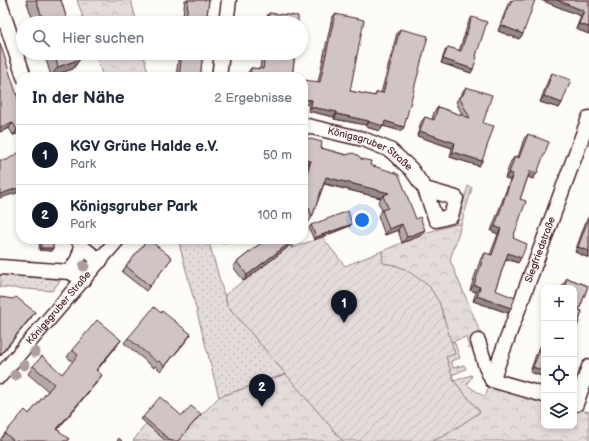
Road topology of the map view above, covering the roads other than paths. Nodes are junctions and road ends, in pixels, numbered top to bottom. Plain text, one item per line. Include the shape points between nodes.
1 (229, 0) edge
2 (0, 4) edge
3 (227, 16) edge
4 (16, 53) edge
5 (18, 60) edge
6 (221, 60) edge
7 (22, 72) edge
8 (220, 72) edge
9 (589, 118) edge
10 (308, 126) edge
11 (425, 189) dead end
12 (80, 244) edge
13 (81, 244) edge
14 (114, 244) edge
15 (100, 261) junction
16 (0, 267) edge
17 (70, 272) junction
18 (84, 280) junction
19 (478, 341) dead end
20 (589, 367) edge
21 (0, 376) edge
22 (492, 380) junction
23 (541, 394) edge
24 (577, 399) edge

1 - 3 street
2 - 4 street
5 - 7 street
6 - 8 street
9 - 22 street, Siegfriedstraße
10 - 11 street, Königsgruber Straße via 363,139 390,150 411,169
12 - 17 street via 78,259
13 - 15 street
14 - 15 street, Königsgruber Straße
15 - 18 street, Königsgruber Straße
16 - 17 street
17 - 18 street
18 - 21 street, Königsgruber Straße
19 - 22 street
20 - 24 street
22 - 23 street

